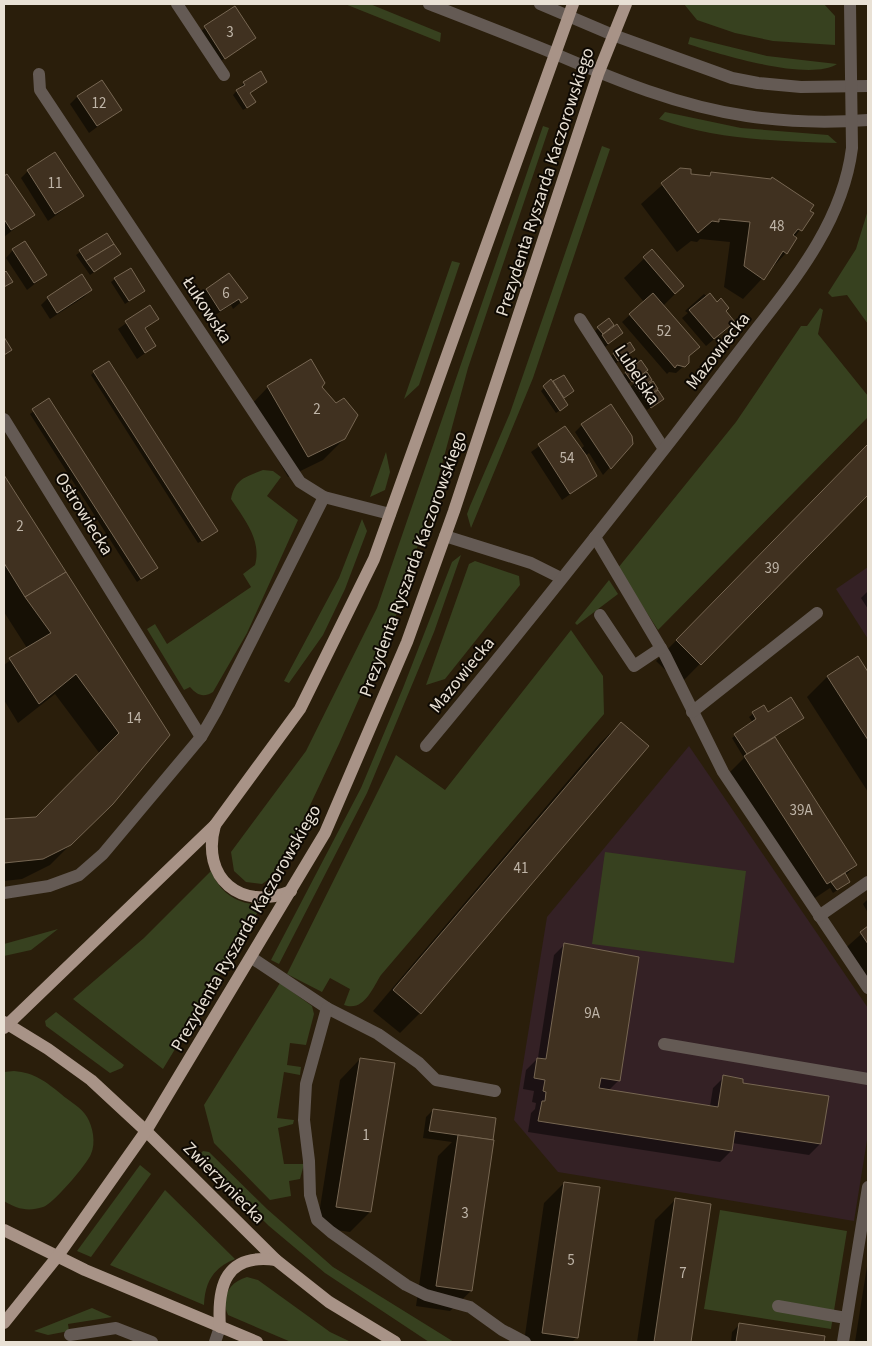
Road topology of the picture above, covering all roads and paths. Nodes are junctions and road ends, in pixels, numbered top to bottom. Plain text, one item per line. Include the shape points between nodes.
1 (177, 4) edge
2 (429, 4) edge
3 (540, 4) edge
4 (573, 4) edge
5 (626, 4) edge
6 (850, 4) edge
7 (567, 16) junction
8 (613, 35) junction
9 (553, 53) junction
10 (39, 74) dead end
11 (598, 74) junction
12 (224, 75) dead end
13 (868, 86) edge
14 (850, 88) junction
15 (868, 120) edge
16 (852, 121) junction
17 (580, 319) dead end
18 (4, 419) edge
19 (664, 449) junction
20 (324, 497) junction
21 (390, 514) junction
22 (445, 536) junction
23 (595, 537) junction
24 (561, 578) junction
25 (817, 613) dead end
26 (600, 615) dead end
27 (661, 648) junction
28 (692, 712) junction
29 (201, 737) junction
30 (426, 746) dead end
31 (214, 825) junction
32 (868, 882) edge
33 (291, 891) junction
34 (4, 893) edge
35 (819, 916) junction
36 (252, 958) junction
37 (868, 988) edge
38 (327, 1008) junction
39 (5, 1024) edge
40 (664, 1044) dead end
41 (868, 1079) edge
42 (495, 1091) dead end
43 (146, 1131) junction
44 (868, 1187) edge
45 (4, 1230) edge
46 (57, 1258) junction
47 (276, 1260) junction
48 (778, 1306) dead end
49 (846, 1318) junction
50 (4, 1323) edge
51 (220, 1327) junction
52 (70, 1335) dead end
53 (152, 1342) edge
54 (215, 1342) edge
55 (257, 1342) edge
56 (395, 1342) edge
57 (524, 1342) edge
58 (843, 1342) edge

1 - 12 street
2 - 9 street
3 - 7 street
4 - 7 main road, Prezydenta Ryszarda Kaczorowskiego
5 - 8 main road, Prezydenta Ryszarda Kaczorowskiego
6 - 14 street
7 - 8 street
7 - 9 main road, Prezydenta Ryszarda Kaczorowskiego
8 - 11 main road, Prezydenta Ryszarda Kaczorowskiego
8 - 14 street via 732,78 780,86
9 - 11 street
9 - 21 main road, Prezydenta Ryszarda Kaczorowskiego
10 - 20 street, Łukowska via 40,90 300,482
11 - 16 street via 662,97 734,114 806,122
11 - 22 main road, Prezydenta Ryszarda Kaczorowskiego
13 - 14 street
14 - 16 street, Mazowiecka
15 - 16 street
16 - 19 street, Mazowiecka via 850,164 828,226 794,280
17 - 19 street, Lubelska
18 - 29 street, Ostrowiecka
19 - 23 street, Mazowiecka
20 - 21 street, Łukowska
20 - 29 street
21 - 31 main road, Prezydenta Ryszarda Kaczorowskiego via 374,558 300,709
22 - 24 street via 531,562
22 - 33 main road, Prezydenta Ryszarda Kaczorowskiego via 407,642 325,832
23 - 24 street, Mazowiecka
23 - 27 street
24 - 30 street, Mazowiecka
25 - 28 street
26 - 27 street via 634,666
27 - 28 street
28 - 35 street via 723,772
29 - 34 street via 104,854 79,875 50,886
31 - 33 main road via 210,841 211,858 217,873 228,886 242,895 259,899
31 - 39 main road, Prezydenta Ryszarda Kaczorowskiego
32 - 35 street
33 - 36 main road, Prezydenta Ryszarda Kaczorowskiego
35 - 37 street
36 - 38 street
36 - 43 main road, Prezydenta Ryszarda Kaczorowskiego
38 - 42 street via 378,1034 436,1080
38 - 57 street via 306,1084 304,1120 310,1195 317,1220 406,1285 426,1295 470,1307
39 - 43 main road, Zwierzyniecka via 48,1049 91,1080
40 - 41 street
43 - 46 main road, Prezydenta Ryszarda Kaczorowskiego
43 - 47 main road, Zwierzyniecka
44 - 49 street
45 - 46 main road
46 - 50 main road, Prezydenta Ryszarda Kaczorowskiego
46 - 51 main road
47 - 51 main road via 261,1258 234,1268 219,1293
47 - 56 main road, Zwierzyniecka via 329,1302
48 - 49 street
49 - 58 street
51 - 54 street
51 - 55 main road
52 - 53 street via 116,1328

